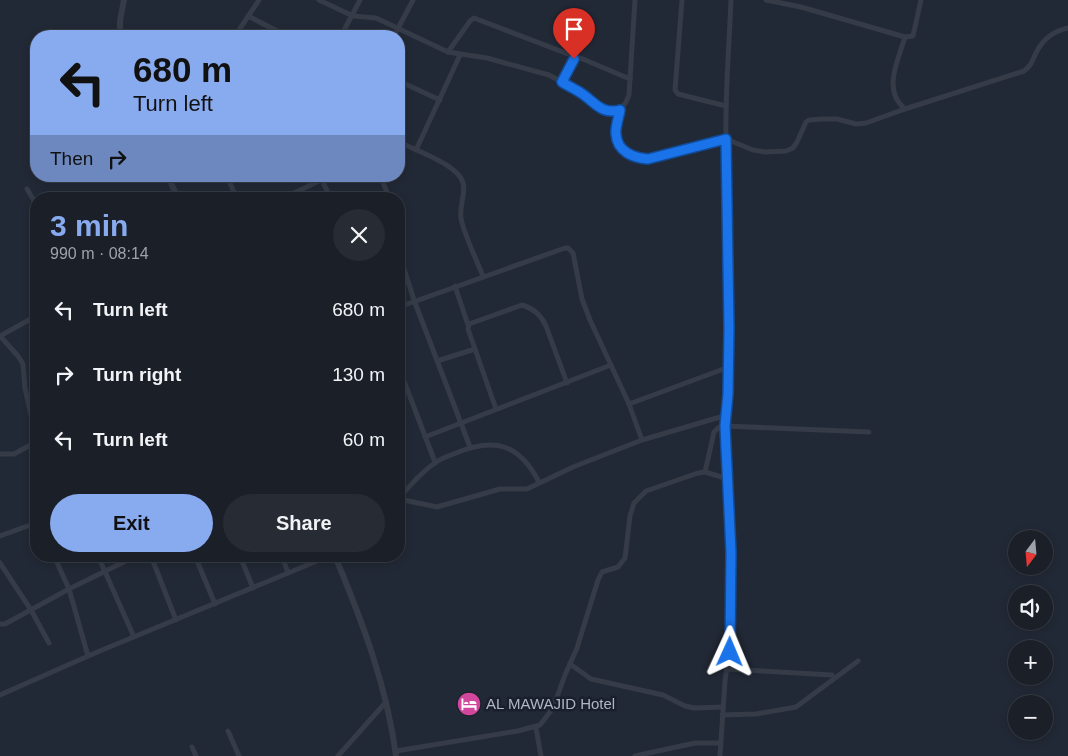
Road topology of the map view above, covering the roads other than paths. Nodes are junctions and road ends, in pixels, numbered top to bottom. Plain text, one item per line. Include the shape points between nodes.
1 (124, 0) edge
2 (259, 0) edge
3 (319, 0) edge
4 (360, 0) edge
5 (413, 0) edge
6 (635, 0) edge
7 (682, 0) edge
8 (731, 0) edge
9 (766, 0) edge
10 (922, 0) edge
11 (248, 16) junction
12 (353, 16) junction
13 (398, 28) junction
14 (1068, 28) edge
15 (120, 30) edge
16 (239, 30) edge
17 (275, 30) edge
18 (345, 30) edge
19 (402, 30) edge
20 (405, 31) edge
21 (905, 37) junction
22 (448, 52) junction
23 (460, 55) junction
24 (576, 57) junction
25 (630, 79) junction
26 (562, 82) junction
27 (405, 84) edge
28 (440, 100) junction
29 (726, 106) junction
30 (905, 109) junction
31 (620, 110) junction
32 (726, 139) junction
33 (405, 145) edge
34 (416, 150) junction
35 (318, 182) edge
36 (27, 189) dead end
37 (297, 192) edge
38 (30, 194) edge
39 (405, 272) edge
40 (483, 276) junction
41 (455, 286) junction
42 (414, 300) junction
43 (405, 304) edge
44 (30, 319) edge
45 (468, 325) junction
46 (475, 350) junction
47 (437, 361) junction
48 (611, 365) junction
49 (729, 367) junction
50 (567, 382) junction
51 (405, 384) edge
52 (629, 404) junction
53 (496, 409) junction
54 (30, 412) edge
55 (727, 415) junction
56 (461, 423) junction
57 (725, 426) junction
58 (870, 432) dead end
59 (425, 437) junction
60 (642, 440) junction
61 (30, 444) edge
62 (470, 447) junction
63 (0, 454) edge
64 (435, 462) junction
65 (705, 472) junction
66 (728, 479) junction
67 (539, 482) junction
68 (405, 492) edge
69 (405, 500) edge
70 (30, 525) edge
71 (0, 536) edge
72 (57, 562) edge
73 (101, 562) edge
74 (124, 562) edge
75 (153, 562) edge
76 (197, 562) edge
77 (242, 562) edge
78 (284, 562) edge
79 (315, 562) edge
80 (338, 562) edge
81 (0, 563) edge
82 (105, 572) junction
83 (288, 573) junction
84 (253, 588) junction
85 (69, 589) junction
86 (214, 604) junction
87 (31, 610) junction
88 (176, 620) junction
89 (0, 624) edge
90 (134, 637) junction
91 (49, 643) dead end
92 (88, 656) junction
93 (858, 661) dead end
94 (570, 664) junction
95 (726, 669) junction
96 (832, 675) dead end
97 (0, 695) edge
98 (386, 702) junction
99 (723, 707) junction
100 (722, 715) junction
101 (536, 728) junction
102 (228, 731) dead end
103 (720, 743) junction
104 (192, 747) dead end
105 (396, 753) edge
106 (196, 756) edge
107 (239, 756) edge
108 (338, 756) edge
109 (540, 756) edge
110 (635, 756) edge
111 (720, 756) edge

1 - 15 street
2 - 11 street
3 - 12 street
4 - 12 street
5 - 13 street
6 - 25 street
7 - 29 street via 675,90 678,94
8 - 29 street
9 - 21 street
10 - 21 street via 913,36
11 - 16 street
11 - 17 street
12 - 13 street via 376,18
12 - 18 street
13 - 19 street
14 - 30 street via 1044,40 1031,66 1024,71
20 - 22 street
21 - 30 street via 892,84 893,94
22 - 23 street
22 - 24 street via 474,18
23 - 26 street via 487,58 549,75
23 - 28 street
24 - 25 street
24 - 26 street
25 - 31 street via 628,100
26 - 31 street via 605,111
27 - 28 street
28 - 34 street
29 - 32 street
30 - 32 street via 866,124 809,120 793,148 786,151 753,150
31 - 32 street via 616,137 627,154 637,158 648,159
32 - 49 street
33 - 34 street
34 - 40 street via 451,167 461,178 464,185 461,219
35 - 37 street
36 - 38 street
39 - 42 street
40 - 41 street
40 - 48 street via 565,248 571,250 582,299
41 - 42 street
41 - 45 street
42 - 43 street
42 - 47 street
44 - 54 street via 0,336 23,364
45 - 46 street
45 - 50 street via 522,305 533,310 546,326
46 - 47 street
46 - 53 street
47 - 56 street
48 - 50 street
48 - 52 street
49 - 52 street
49 - 55 street
50 - 53 street
51 - 59 street
52 - 60 street
53 - 56 street
55 - 57 street
55 - 60 street
56 - 59 street
56 - 62 street
57 - 58 street
57 - 65 street via 714,432
57 - 66 street
59 - 64 street
60 - 67 street
61 - 63 street via 14,454
62 - 64 street
62 - 67 street via 490,444 506,447 519,454
64 - 68 street
65 - 66 street
65 - 94 street via 646,491 632,505 625,558 618,567 602,572
66 - 95 street via 731,561 730,652
67 - 69 street via 527,489 500,489 437,507
70 - 71 street
72 - 85 street
73 - 82 street
74 - 82 street
75 - 88 street
76 - 86 street
77 - 84 street
78 - 83 street
79 - 83 street
80 - 98 street via 362,623
81 - 87 street
82 - 85 street
82 - 90 street
83 - 84 street
84 - 86 street
85 - 87 street
85 - 92 street
86 - 88 street
87 - 89 street
87 - 91 street
88 - 90 street
90 - 92 street
92 - 97 street
93 - 100 street via 796,707 756,714
94 - 99 street via 591,679 663,695 685,706
94 - 101 street via 553,708
95 - 96 street
95 - 99 street
98 - 105 street
98 - 108 street
99 - 100 street
100 - 103 street
101 - 105 street via 441,742
101 - 109 street
102 - 107 street
103 - 110 street via 695,742
103 - 111 street
104 - 106 street

